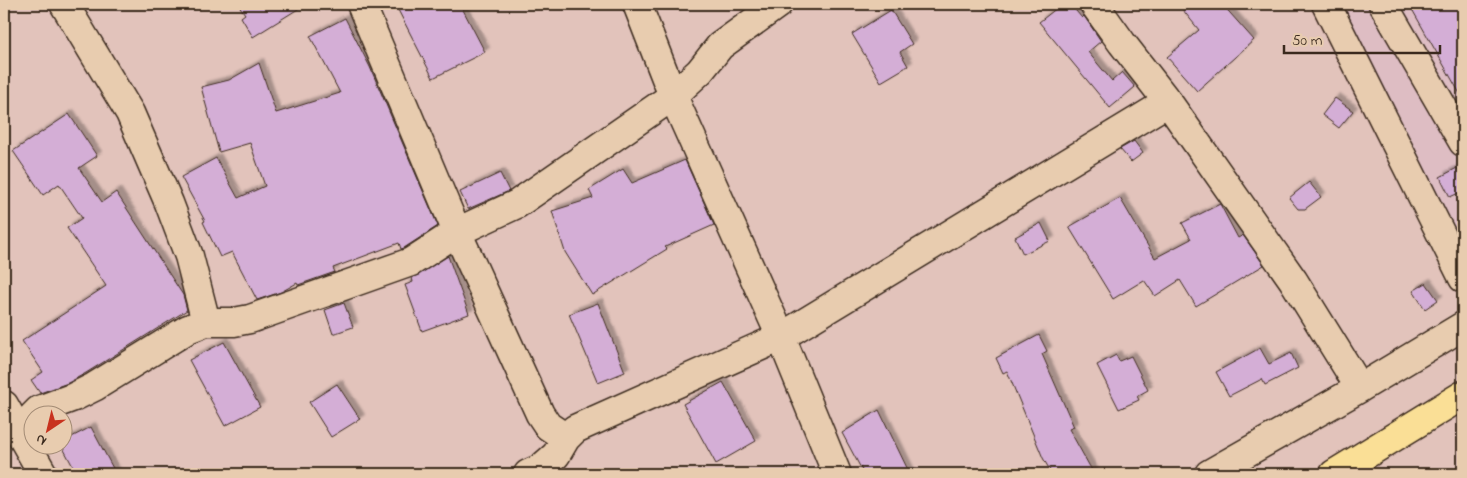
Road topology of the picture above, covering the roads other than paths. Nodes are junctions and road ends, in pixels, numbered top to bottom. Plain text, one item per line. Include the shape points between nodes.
1 (64, 4) edge
2 (362, 4) edge
3 (637, 4) edge
4 (778, 4) edge
5 (1094, 4) edge
6 (1326, 4) edge
7 (1384, 4) edge
8 (673, 96) junction
9 (1168, 102) junction
10 (1463, 142) edge
11 (457, 232) junction
12 (1463, 278) edge
13 (206, 322) junction
14 (1463, 326) edge
15 (782, 337) junction
16 (1360, 388) junction
17 (1463, 395) edge
18 (4, 405) edge
19 (50, 406) edge
20 (22, 417) edge
21 (566, 438) junction
22 (38, 456) edge
23 (43, 474) edge
24 (528, 474) edge
25 (837, 474) edge
26 (1209, 474) edge
27 (1334, 474) edge

1 - 13 street via 130,112 189,256
2 - 11 street
3 - 8 street
4 - 8 street via 720,46 700,71
5 - 9 street
6 - 12 street
7 - 10 street
8 - 11 street via 516,204
8 - 15 street
9 - 15 street
9 - 16 street via 1293,280
11 - 13 street via 410,262 250,319
11 - 21 street via 540,414 548,426
13 - 19 street via 188,328 94,387
14 - 16 street
15 - 21 street via 575,429
15 - 25 street
16 - 26 street
17 - 27 highway
18 - 20 street
21 - 24 street via 556,455
22 - 23 street

